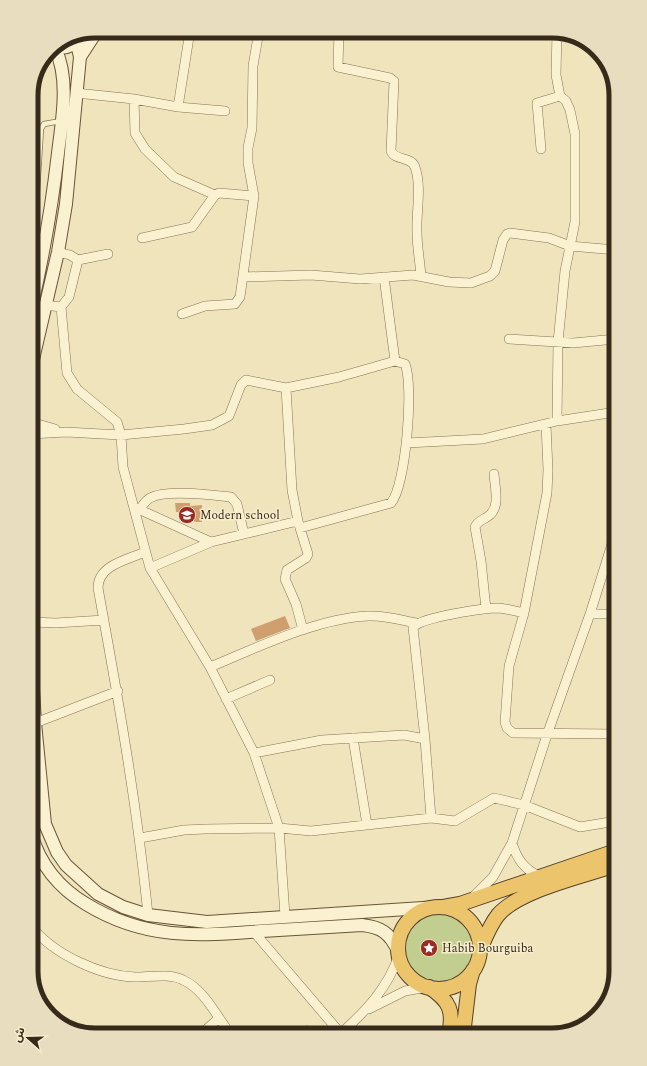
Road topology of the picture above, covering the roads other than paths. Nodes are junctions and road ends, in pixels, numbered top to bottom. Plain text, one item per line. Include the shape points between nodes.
1 (92, 38) edge
2 (189, 38) edge
3 (258, 38) edge
4 (340, 38) edge
5 (557, 38) edge
6 (79, 40) edge
7 (75, 41) edge
8 (65, 47) edge
9 (58, 52) edge
10 (80, 57) junction
11 (76, 93) junction
12 (560, 96) junction
13 (134, 99) junction
14 (178, 107) junction
15 (225, 110) dead end
16 (62, 121) junction
17 (75, 121) junction
18 (541, 149) dead end
19 (38, 176) edge
20 (215, 195) junction
21 (254, 196) junction
22 (142, 238) dead end
23 (570, 246) junction
24 (609, 249) edge
25 (58, 252) junction
26 (108, 254) dead end
27 (78, 260) junction
28 (421, 276) junction
29 (38, 277) edge
30 (242, 277) junction
31 (384, 277) junction
32 (46, 305) junction
33 (61, 307) junction
34 (182, 314) dead end
35 (38, 339) edge
36 (509, 339) dead end
37 (609, 340) edge
38 (558, 342) junction
39 (395, 361) junction
40 (286, 388) junction
41 (609, 413) edge
42 (558, 421) junction
43 (546, 424) junction
44 (38, 425) edge
45 (66, 432) junction
46 (38, 434) edge
47 (121, 435) junction
48 (407, 443) junction
49 (494, 474) dead end
50 (136, 508) junction
51 (299, 524) junction
52 (244, 534) junction
53 (211, 542) junction
54 (145, 552) junction
55 (609, 553) edge
56 (150, 568) junction
57 (486, 609) junction
58 (524, 613) junction
59 (590, 614) junction
60 (609, 614) edge
61 (104, 620) junction
62 (38, 622) edge
63 (416, 623) junction
64 (303, 630) junction
65 (210, 667) junction
66 (270, 680) dead end
67 (118, 690) junction
68 (226, 699) junction
69 (38, 722) edge
70 (609, 734) edge
71 (547, 735) junction
72 (353, 738) junction
73 (425, 739) junction
74 (254, 753) junction
75 (38, 761) edge
76 (524, 805) junction
77 (431, 818) junction
78 (609, 822) edge
79 (367, 825) junction
80 (279, 828) junction
81 (140, 838) junction
82 (512, 843) junction
83 (38, 851) edge
84 (609, 853) edge
85 (609, 867) edge
86 (539, 876) junction
87 (470, 900) junction
88 (439, 907) junction
89 (148, 915) junction
90 (285, 916) junction
91 (38, 932) edge
92 (254, 932) junction
93 (398, 953) junction
94 (477, 959) junction
95 (428, 987) junction
96 (363, 1012) junction
97 (218, 1019) junction
98 (208, 1028) edge
99 (225, 1028) edge
100 (336, 1028) edge
101 (347, 1028) edge
102 (450, 1028) edge
103 (464, 1028) edge

1 - 10 main road
2 - 14 street
3 - 21 street via 253,66 252,128 248,148
4 - 28 street via 338,67 394,81 391,150 395,157 412,162 415,167
5 - 12 street via 556,75
6 - 10 main road
7 - 8 main road
9 - 16 main road via 62,72
10 - 11 main road
11 - 13 street
11 - 17 main road
12 - 18 street via 537,103
12 - 23 street via 570,110 575,134 575,222
13 - 14 street
13 - 20 street via 135,133 145,149 174,177
14 - 15 street
16 - 17 main road
16 - 19 lane via 44,124 41,128
16 - 29 main road via 47,235
17 - 25 main road
20 - 21 street via 224,192
20 - 22 street via 192,227
21 - 30 street
23 - 24 street
23 - 28 street via 534,235 509,233 503,240 495,271 482,280 461,283
23 - 38 street
25 - 27 street
25 - 32 main road
26 - 27 street
27 - 33 street via 69,297
28 - 31 street
30 - 31 street
30 - 34 street via 237,302 205,306
31 - 39 street
32 - 33 street
32 - 35 main road
33 - 47 street via 67,373 77,389 117,422
36 - 38 street
37 - 38 street
38 - 42 street
39 - 40 street via 339,377
39 - 48 street via 405,364 409,376
40 - 47 street via 246,380 241,385 229,416 220,422 197,428
40 - 51 street via 292,490
41 - 42 street
42 - 43 street
43 - 48 street via 483,439
43 - 58 street via 547,493
44 - 45 street
45 - 46 street
45 - 47 street
47 - 50 street via 123,467
48 - 51 street via 401,478 391,503
49 - 57 street via 496,508 475,527
50 - 52 street via 148,499 164,494 231,497 240,510
50 - 53 street
50 - 54 street
51 - 52 street
51 - 64 street via 308,554 303,560 291,565 285,579 296,604
52 - 53 street
53 - 56 street
54 - 56 street
54 - 61 street via 101,574 98,588
55 - 59 street
56 - 65 street
57 - 58 street via 499,608
57 - 63 street
58 - 71 street via 509,666 505,722 513,733
59 - 60 street
59 - 71 street
61 - 62 street
61 - 67 street
63 - 64 street via 368,616
63 - 73 street via 412,632
64 - 65 street
65 - 68 street
66 - 68 street
67 - 69 street
67 - 81 street
68 - 74 street
70 - 71 street
71 - 76 street
72 - 73 street via 410,734
72 - 74 street via 322,740
72 - 79 street
73 - 77 street
74 - 80 street
75 - 89 main road via 45,824 66,866 98,894 122,907
76 - 77 street via 494,798 455,821
76 - 78 street via 580,827
76 - 82 street
77 - 79 street
79 - 80 street via 312,831
80 - 81 street via 184,830
80 - 90 street
81 - 89 street
82 - 86 street via 521,864
82 - 87 street via 493,877
83 - 92 main road via 43,863 75,898 123,923 176,934 208,936
84 - 86 highway
85 - 94 highway via 531,893 509,905 490,927
86 - 87 highway
87 - 88 highway
88 - 90 main road
88 - 93 highway via 425,909 413,916 399,938
88 - 94 highway via 451,909 472,924 478,936
89 - 90 main road via 207,922
91 - 97 street via 58,950 110,974 183,979 200,993
92 - 93 main road via 362,924 387,933
92 - 100 street
93 - 95 highway via 401,965 409,976
93 - 96 street via 381,992
94 - 95 highway via 470,974 460,983 447,988
94 - 103 highway via 469,984
95 - 96 street via 394,996
95 - 102 highway via 449,1005
96 - 101 street
97 - 98 street
97 - 99 street

